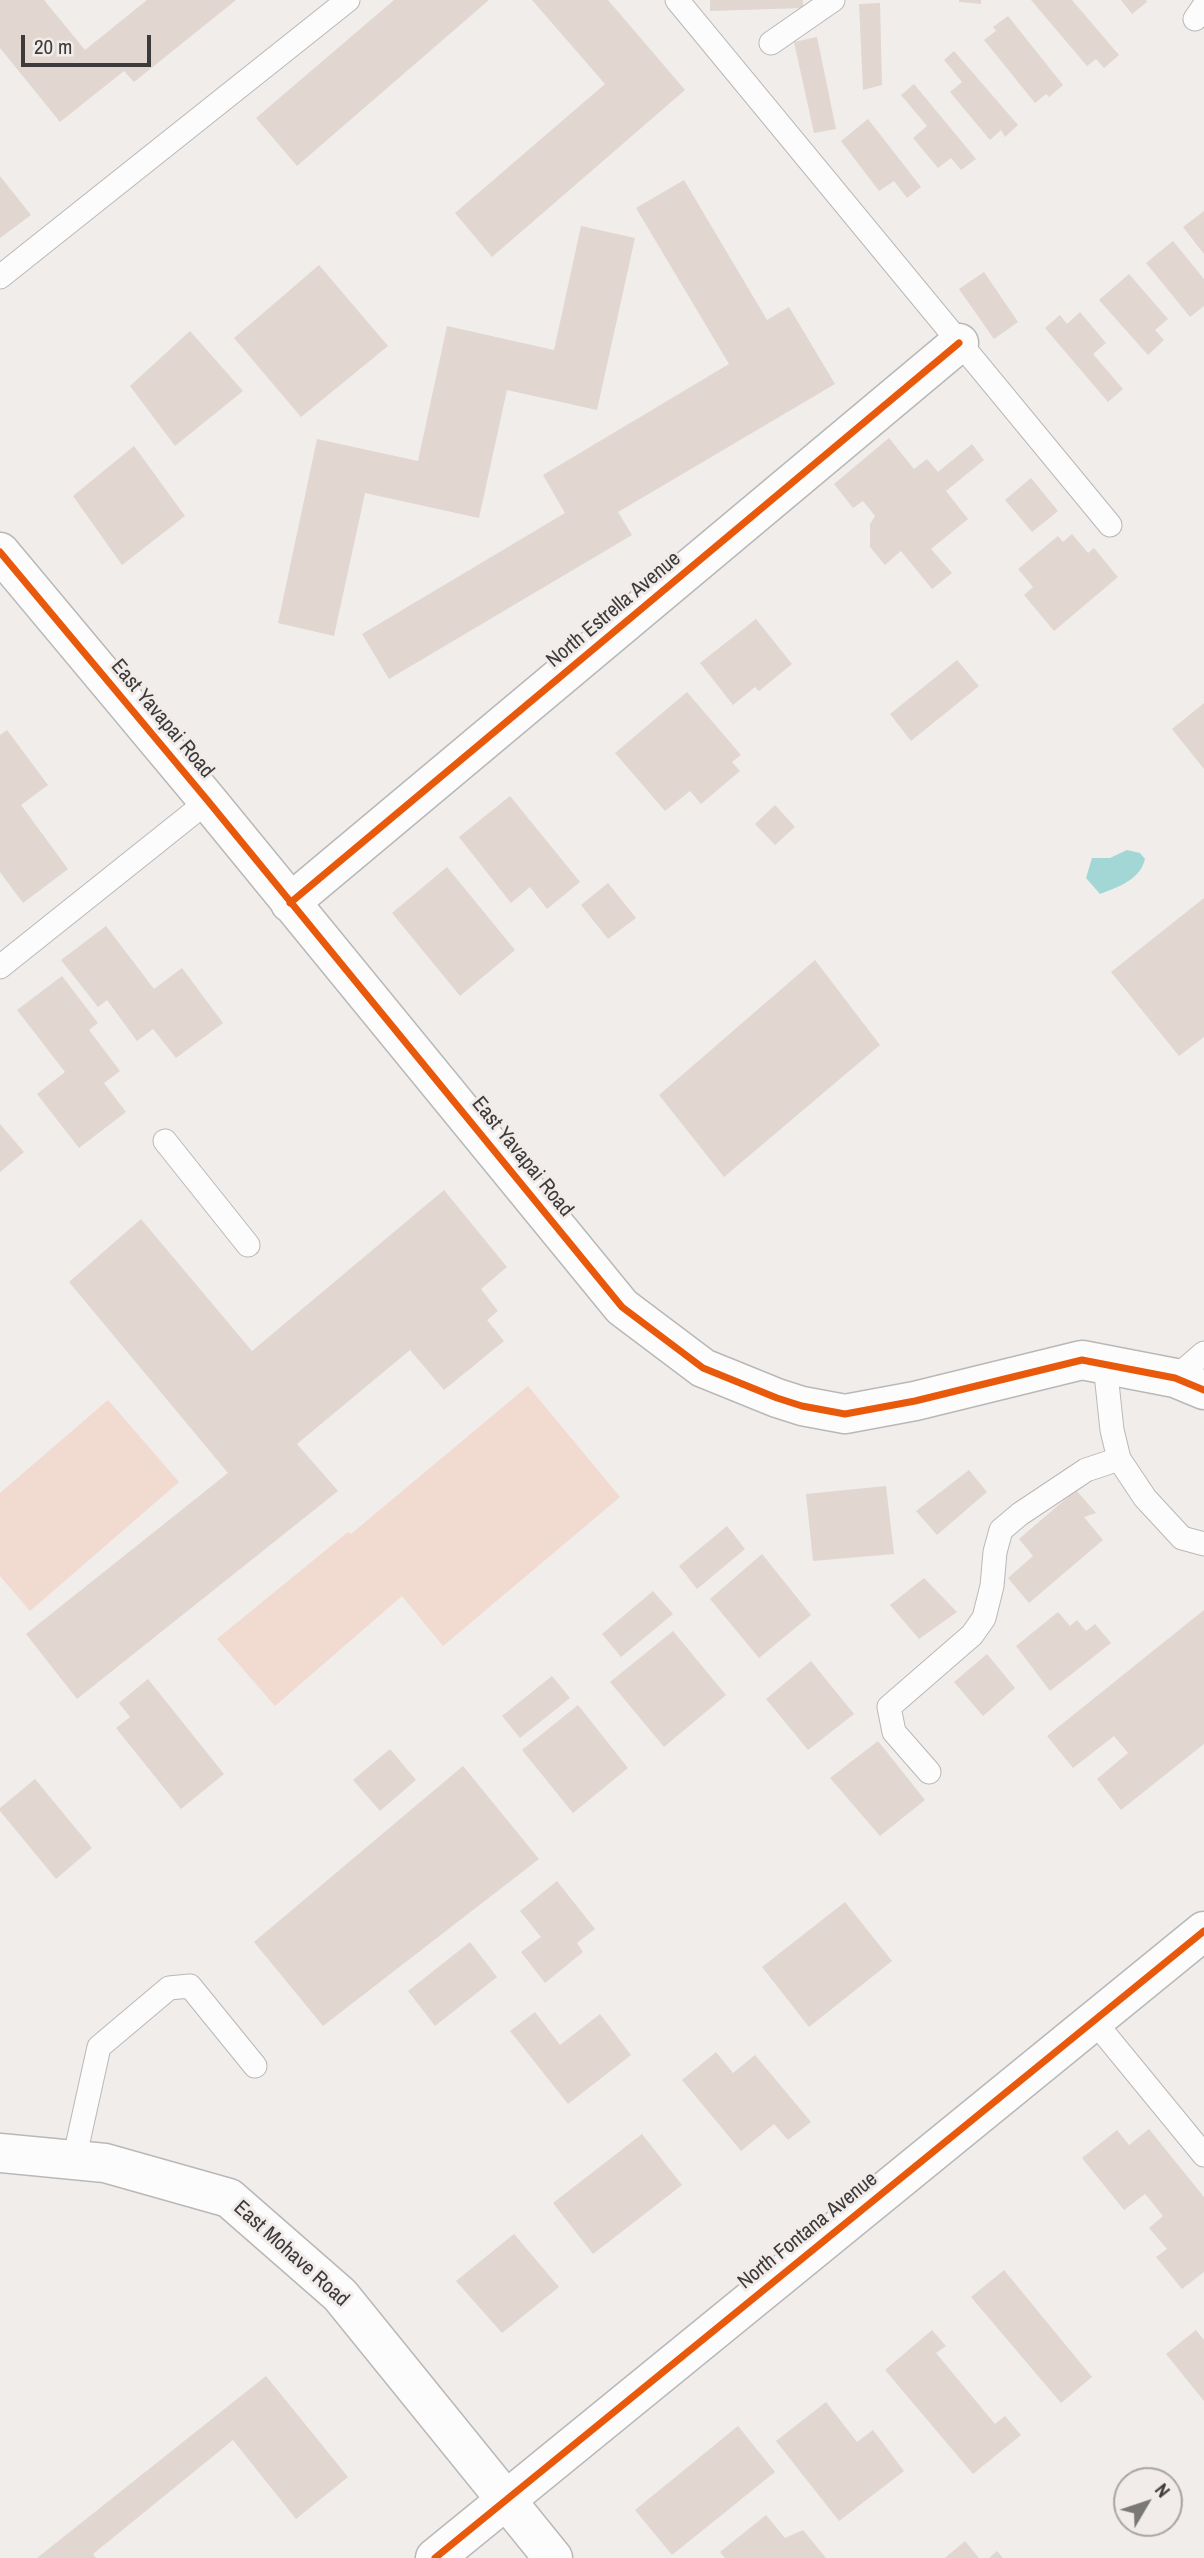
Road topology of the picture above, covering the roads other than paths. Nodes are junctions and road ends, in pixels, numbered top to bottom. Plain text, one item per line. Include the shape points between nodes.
1 (348, 0) edge
2 (677, 0) edge
3 (832, 0) edge
4 (771, 43) dead end
5 (0, 277) edge
6 (959, 343) junction
7 (1110, 525) dead end
8 (0, 552) edge
9 (208, 801) junction
10 (290, 903) junction
11 (0, 967) edge
12 (165, 1141) dead end
13 (248, 1245) dead end
14 (1204, 1353) edge
15 (1105, 1364) junction
16 (1189, 1384) edge
17 (1118, 1459) junction
18 (1204, 1544) edge
19 (929, 1772) dead end
20 (1204, 1931) edge
21 (1094, 2021) junction
22 (255, 2066) dead end
23 (0, 2153) edge
24 (1204, 2155) edge
25 (74, 2160) junction
26 (505, 2500) junction
27 (435, 2558) edge
28 (553, 2558) edge

1 - 5 lane
2 - 6 lane
3 - 4 lane
6 - 7 lane
6 - 10 street, North Estrella Avenue
8 - 9 street, East Yavapai Road
9 - 10 street, East Yavapai Road
9 - 11 lane
10 - 15 street, East Yavapai Road via 622,1307 703,1368 777,1398 845,1414 1082,1360
12 - 13 lane
14 - 16 lane
15 - 16 street, East Yavapai Road
15 - 17 lane
17 - 18 lane via 1144,1498 1182,1538
17 - 19 lane via 1086,1470 1001,1530 984,1618 889,1707 894,1732
20 - 21 street, North Fontana Avenue
21 - 24 lane
21 - 26 street, North Fontana Avenue
22 - 25 lane via 190,1986 169,1988 99,2047
23 - 25 street, East Mohave Road
25 - 26 street, East Mohave Road via 105,2163 229,2197 340,2295
26 - 27 street, North Fontana Avenue
26 - 28 street, East Mohave Road

